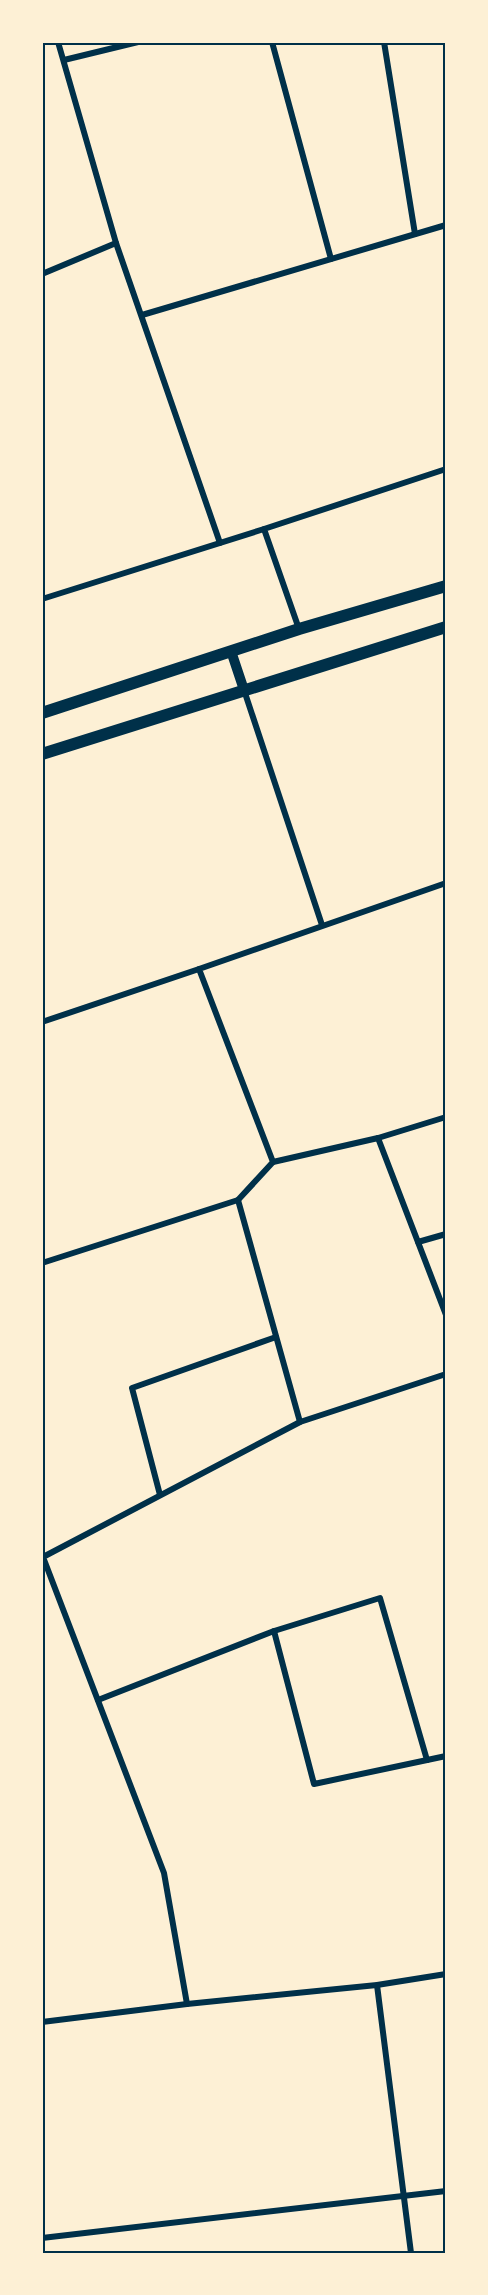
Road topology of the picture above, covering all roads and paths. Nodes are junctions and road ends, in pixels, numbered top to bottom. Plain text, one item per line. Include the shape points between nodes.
1 (58, 42) edge
2 (138, 42) edge
3 (272, 42) edge
4 (384, 42) edge
5 (64, 60) junction
6 (446, 225) edge
7 (416, 234) junction
8 (117, 243) junction
9 (331, 259) junction
10 (42, 274) edge
11 (141, 315) junction
12 (446, 468) edge
13 (264, 529) junction
14 (220, 543) junction
15 (446, 586) edge
16 (42, 598) edge
17 (446, 627) edge
18 (300, 629) junction
19 (231, 651) junction
20 (244, 690) junction
21 (42, 713) edge
22 (42, 754) edge
23 (446, 883) edge
24 (322, 925) junction
25 (199, 969) junction
26 (42, 1022) edge
27 (446, 1117) edge
28 (378, 1137) junction
29 (273, 1162) junction
30 (238, 1200) junction
31 (446, 1234) edge
32 (418, 1242) junction
33 (42, 1263) edge
34 (446, 1315) edge
35 (276, 1337) junction
36 (446, 1374) edge
37 (300, 1422) junction
38 (160, 1495) junction
39 (42, 1557) edge
40 (274, 1631) junction
41 (98, 1700) junction
42 (446, 1756) edge
43 (427, 1760) junction
44 (446, 1974) edge
45 (377, 1985) junction
46 (187, 2004) junction
47 (42, 2022) edge
48 (446, 2191) edge
49 (405, 2195) junction
50 (42, 2238) edge
51 (411, 2253) edge

1 - 5 street
2 - 5 street
3 - 9 street
4 - 7 street
5 - 8 street
6 - 7 street
7 - 9 street
8 - 10 street
8 - 11 street
9 - 11 street
11 - 14 street
12 - 13 street
13 - 14 street
13 - 18 street
14 - 16 street
15 - 18 main road
17 - 20 main road
18 - 19 main road
19 - 20 street
19 - 21 main road
20 - 22 main road
20 - 24 street
23 - 24 street
24 - 25 street
25 - 26 street
25 - 29 street
27 - 28 street
28 - 29 street
28 - 32 street
29 - 30 street
30 - 33 street
30 - 35 street
31 - 32 street
32 - 34 street
35 - 37 street
35 - 38 street via 132,1388
36 - 37 street
37 - 38 street
38 - 39 street
39 - 41 street
40 - 41 street
40 - 43 street via 314,1784
40 - 43 street via 380,1598
41 - 46 street via 164,1872
42 - 43 street
44 - 45 street
45 - 46 street
45 - 49 street
46 - 47 street
48 - 49 street
49 - 50 street
49 - 51 street

